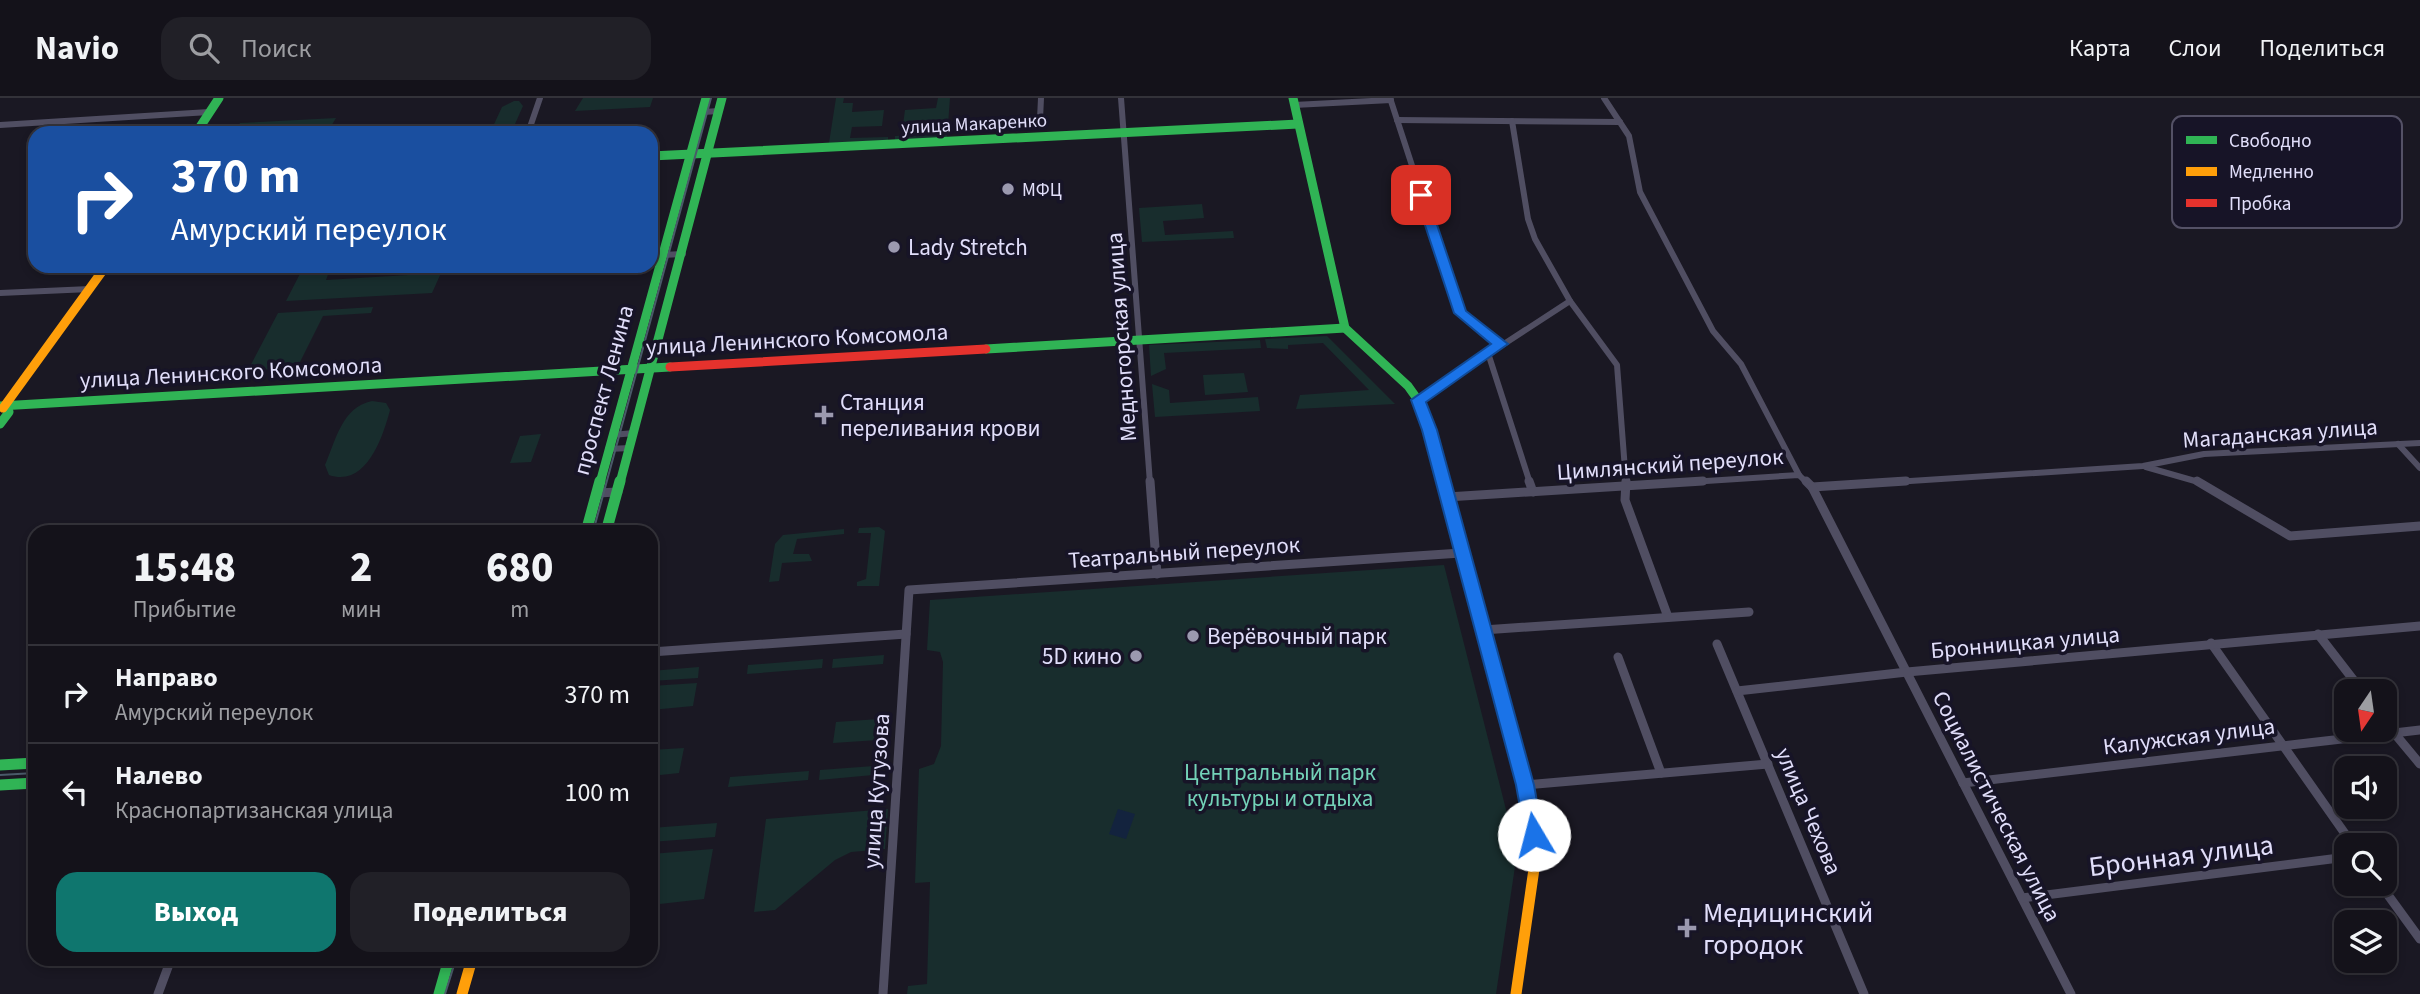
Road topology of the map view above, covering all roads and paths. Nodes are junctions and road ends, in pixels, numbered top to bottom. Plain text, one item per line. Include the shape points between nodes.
1 (219, 98) edge
2 (540, 98) edge
3 (706, 98) edge
4 (722, 98) edge
5 (1041, 98) edge
6 (1121, 98) edge
7 (1604, 98) edge
8 (1390, 99) edge
9 (1293, 101) edge
10 (719, 111) junction
11 (209, 112) junction
12 (703, 112) junction
13 (1040, 119) dead end
14 (1397, 120) junction
15 (1512, 121) junction
16 (1620, 122) junction
17 (1298, 124) junction
18 (0, 125) edge
19 (200, 126) edge
20 (530, 126) edge
21 (1123, 133) junction
22 (709, 153) junction
23 (692, 154) junction
24 (658, 156) edge
25 (683, 254) junction
26 (662, 255) junction
27 (658, 269) edge
28 (101, 273) edge
29 (657, 273) edge
30 (90, 289) junction
31 (0, 293) edge
32 (1570, 301) junction
33 (1345, 328) junction
34 (1139, 340) junction
35 (1501, 344) junction
36 (1488, 353) junction
37 (652, 368) junction
38 (629, 370) junction
39 (1418, 400) junction
40 (2, 407) edge
41 (0, 425) edge
42 (634, 433) junction
43 (612, 435) junction
44 (2420, 443) edge
45 (2398, 444) junction
46 (630, 448) junction
47 (608, 449) junction
48 (2143, 466) junction
49 (2420, 468) edge
50 (1799, 475) junction
51 (1626, 485) junction
52 (1812, 487) junction
53 (618, 492) junction
54 (1532, 492) junction
55 (597, 493) junction
56 (1447, 498) junction
57 (589, 525) edge
58 (609, 525) edge
59 (2420, 526) edge
60 (1461, 553) junction
61 (1157, 573) junction
62 (909, 590) joint
63 (1749, 612) dead end
64 (1668, 617) junction
65 (2420, 626) edge
66 (1483, 630) junction
67 (906, 634) junction
68 (2318, 634) junction
69 (2211, 643) junction
70 (1717, 644) dead end
71 (658, 652) edge
72 (1618, 657) dead end
73 (1907, 672) junction
74 (2353, 679) edge
75 (1737, 691) junction
76 (2420, 730) edge
77 (2398, 732) edge
78 (2334, 738) edge
79 (2398, 738) edge
80 (2282, 744) junction
81 (28, 763) edge
82 (1768, 764) junction
83 (2420, 764) edge
84 (0, 765) edge
85 (1661, 773) junction
86 (28, 783) edge
87 (1963, 783) junction
88 (0, 785) edge
89 (1525, 785) junction
90 (2345, 833) edge
91 (2334, 859) edge
92 (2389, 896) edge
93 (2022, 898) junction
94 (2420, 939) edge
95 (168, 966) edge
96 (447, 966) edge
97 (470, 966) edge
98 (158, 994) edge
99 (439, 994) edge
100 (462, 994) edge
101 (883, 994) edge
102 (1516, 994) edge
103 (1864, 994) edge
104 (2071, 994) edge

1 - 11 main road
2 - 20 street
3 - 12 main road, проспект Ленина
4 - 10 main road, проспект Ленина
5 - 13 street
6 - 21 street, Медногорская улица
7 - 16 street
8 - 9 street
8 - 14 street
9 - 17 main road
10 - 12 street
10 - 22 main road, проспект Ленина
11 - 18 street
11 - 19 main road
12 - 23 main road, проспект Ленина
14 - 15 street
14 - 35 street via 1460,313
15 - 16 street
15 - 32 street via 1528,219 1541,253
16 - 50 street via 1629,138 1640,192 1713,331 1741,364
17 - 21 main road, улица Макаренко
17 - 33 main road
21 - 22 main road, улица Макаренко
21 - 34 street, Медногорская улица
22 - 23 main road, улица Макаренко
22 - 25 main road, проспект Ленина
23 - 24 main road, улица Макаренко
23 - 26 main road, проспект Ленина
25 - 26 street
25 - 37 main road, проспект Ленина
26 - 27 main road, проспект Ленина
28 - 30 main road
29 - 38 main road, проспект Ленина
30 - 31 street
30 - 40 main road
32 - 35 street
32 - 51 street via 1617,365
33 - 34 main road, улица Ленинского Комсомола
33 - 39 main road
34 - 37 main road, улица Ленинского Комсомола
34 - 61 street, Медногорская улица
35 - 36 street
36 - 39 street
36 - 54 street
37 - 38 main road, улица Ленинского Комсомола
37 - 42 main road, проспект Ленина
38 - 40 main road, улица Ленинского Комсомола
38 - 43 main road, проспект Ленина
39 - 56 main road
40 - 41 main road via 9,412
42 - 43 street
42 - 46 main road, проспект Ленина
43 - 47 main road, проспект Ленина
44 - 45 street, Магаданская улица
45 - 48 street, Магаданская улица via 2204,454
45 - 49 street
46 - 47 street
46 - 53 main road, проспект Ленина
47 - 55 main road, проспект Ленина
48 - 52 street, Цимлянский переулок
48 - 59 street via 2201,482 2290,536
50 - 51 street, Цимлянский переулок
50 - 52 street, Цимлянский переулок
51 - 54 street, Цимлянский переулок
51 - 64 street via 1625,500
52 - 73 street, Социалистическая улица
53 - 55 street
53 - 58 main road, проспект Ленина
54 - 56 street, Цимлянский переулок
55 - 57 main road, проспект Ленина
56 - 60 main road
60 - 61 street, Театральный переулок
60 - 66 main road
61 - 62 street, Театральный переулок
62 - 67 street, улица Кутузова
63 - 64 street
64 - 66 street
65 - 68 street, Бронницкая улица
66 - 89 main road
67 - 71 street
67 - 101 street, улица Кутузова
68 - 69 street, Бронницкая улица
68 - 74 street
69 - 73 street, Бронницкая улица
69 - 80 street
70 - 75 street, улица Чехова
72 - 85 street
73 - 75 street, Бронницкая улица
73 - 87 street, Социалистическая улица
75 - 82 street, улица Чехова
76 - 77 street, Калужская улица
78 - 80 street, Калужская улица
79 - 83 street
80 - 87 street, Калужская улица
80 - 90 street
81 - 84 main road
82 - 85 street
82 - 103 street, улица Чехова
85 - 89 street
86 - 88 main road
87 - 93 street, Социалистическая улица
89 - 102 main road via 1536,855
91 - 93 street, Бронная улица
92 - 94 street
93 - 104 street, Социалистическая улица
95 - 98 street
96 - 99 main road
97 - 100 main road

